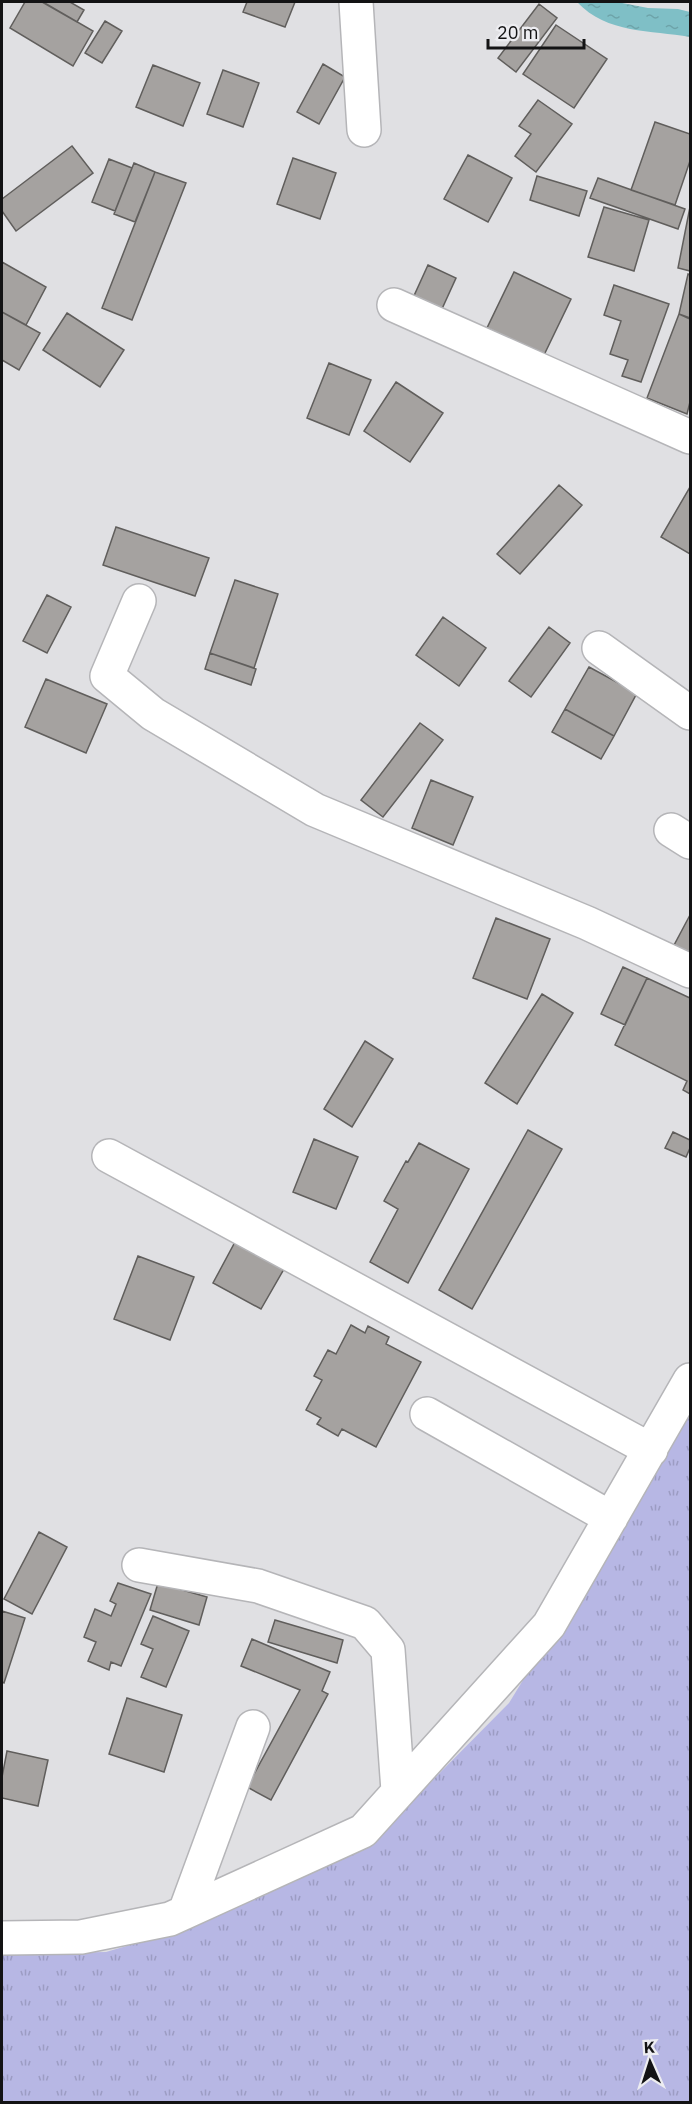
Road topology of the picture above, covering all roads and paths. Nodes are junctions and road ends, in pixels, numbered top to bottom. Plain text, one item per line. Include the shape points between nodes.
1 (356, 2) edge
2 (364, 130) dead end
3 (394, 305) dead end
4 (690, 437) edge
5 (138, 601) dead end
6 (599, 648) dead end
7 (690, 713) edge
8 (690, 971) edge
9 (109, 1156) dead end
10 (690, 1380) edge
11 (427, 1414) dead end
12 (651, 1449) junction
13 (611, 1518) junction
14 (139, 1565) dead end
15 (253, 1727) dead end
16 (398, 1791) junction
17 (185, 1912) junction
18 (2, 1938) edge

1 - 2 street
3 - 4 street
5 - 8 street via 107,676 153,714 315,810 588,923
6 - 7 street
9 - 12 street
10 - 12 street
11 - 13 street
12 - 13 street
13 - 16 street via 549,1625
14 - 16 street via 258,1586 365,1623 387,1650
15 - 17 street
16 - 17 street via 363,1831
17 - 18 street via 81,1937

